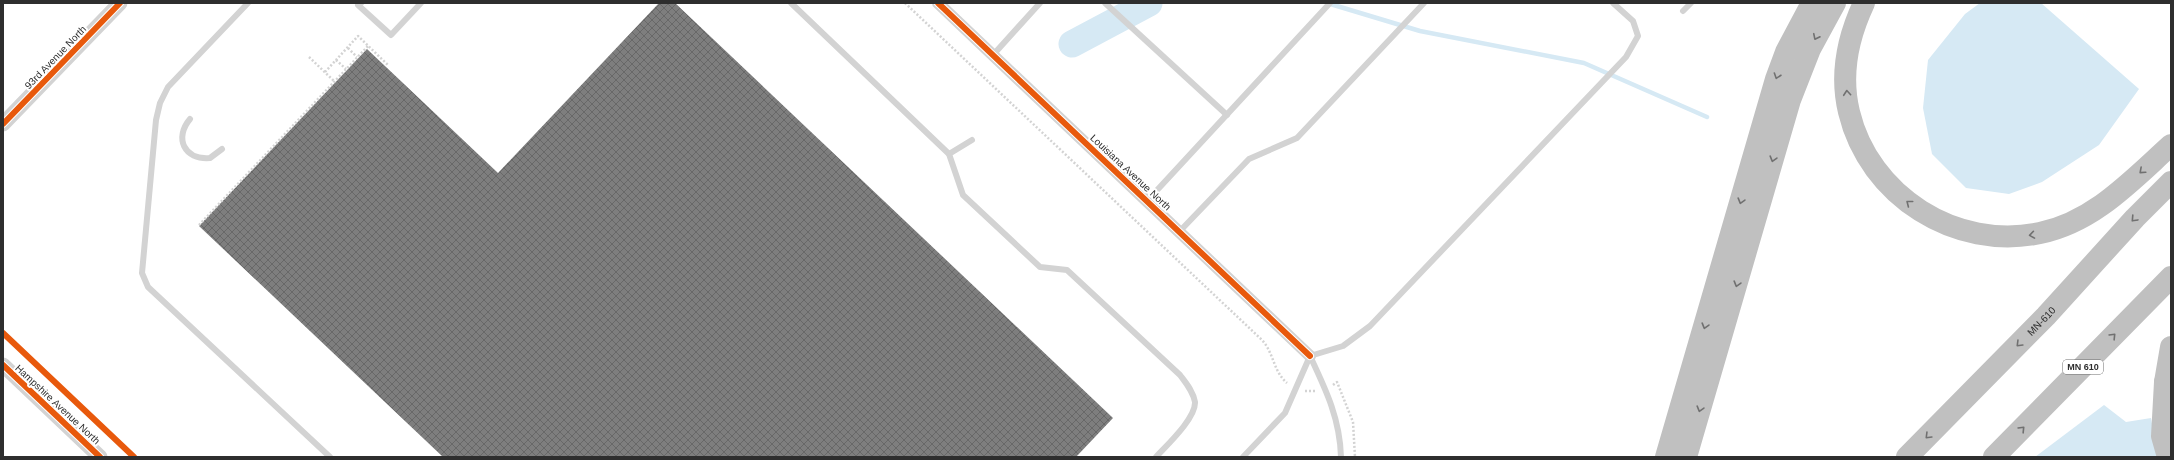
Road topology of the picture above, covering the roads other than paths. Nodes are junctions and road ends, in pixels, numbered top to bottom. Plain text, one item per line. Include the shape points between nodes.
1 (120, 3) edge
2 (248, 3) edge
3 (360, 3) edge
4 (421, 3) edge
5 (791, 3) edge
6 (938, 3) edge
7 (1040, 3) edge
8 (1105, 3) edge
9 (1330, 3) edge
10 (1424, 3) edge
11 (1613, 3) edge
12 (1691, 3) edge
13 (1812, 3) edge
14 (1835, 3) edge
15 (1864, 3) edge
16 (1683, 11) dead end
17 (993, 55) junction
18 (1227, 115) junction
19 (190, 119) dead end
20 (3, 124) edge
21 (972, 140) dead end
22 (2171, 145) edge
23 (222, 149) dead end
24 (949, 154) junction
25 (2171, 182) edge
26 (1148, 201) junction
27 (1180, 232) junction
28 (2171, 277) edge
29 (2171, 347) edge
30 (1310, 356) junction
31 (3, 365) edge
32 (2165, 382) junction
33 (2171, 417) edge
34 (100, 457) edge
35 (330, 457) edge
36 (1156, 457) edge
37 (1244, 457) edge
38 (1341, 457) edge
39 (1666, 457) edge
40 (1686, 457) edge
41 (1907, 457) edge
42 (1994, 457) edge
43 (2168, 457) edge

1 - 20 street, 93rd Avenue North
2 - 35 lane via 168,87 160,103 156,120 142,273 148,287
3 - 4 lane via 358,5 391,35
5 - 24 lane
6 - 17 street, Louisiana Avenue North
7 - 17 lane
8 - 18 lane
9 - 18 lane
10 - 27 lane via 1297,138 1249,159
11 - 30 lane via 1633,21 1638,36 1626,57 1370,326 1342,346
12 - 16 lane
13 -> 39 highway via 1786,52 1776,79
14 -> 40 highway via 1810,49 1790,100
22 -> 15 highway via 2098,208 2079,220 2059,228 2024,236 1990,236 1953,228 1932,219 1905,200 1889,184 1868,155 1852,122 1846,93 1847,57 1851,34
17 - 26 street, Louisiana Avenue North
18 - 26 lane
19 - 23 lane via 185,125 182,139 189,152 195,157 210,158
21 - 24 lane
24 - 36 lane via 963,195 1040,267 1067,270 1180,375 1191,390 1195,403 1191,415
25 -> 41 highway, MN-610 via 2046,316
26 - 27 street, Louisiana Avenue North
27 - 30 street, Louisiana Avenue North
42 -> 28 highway, MN 610
29 - 32 highway
30 - 37 lane via 1285,413
30 - 38 lane via 1325,389 1340,436
31 - 34 street, Hampshire Avenue North
32 - 33 highway
32 - 43 highway via 2162,436

